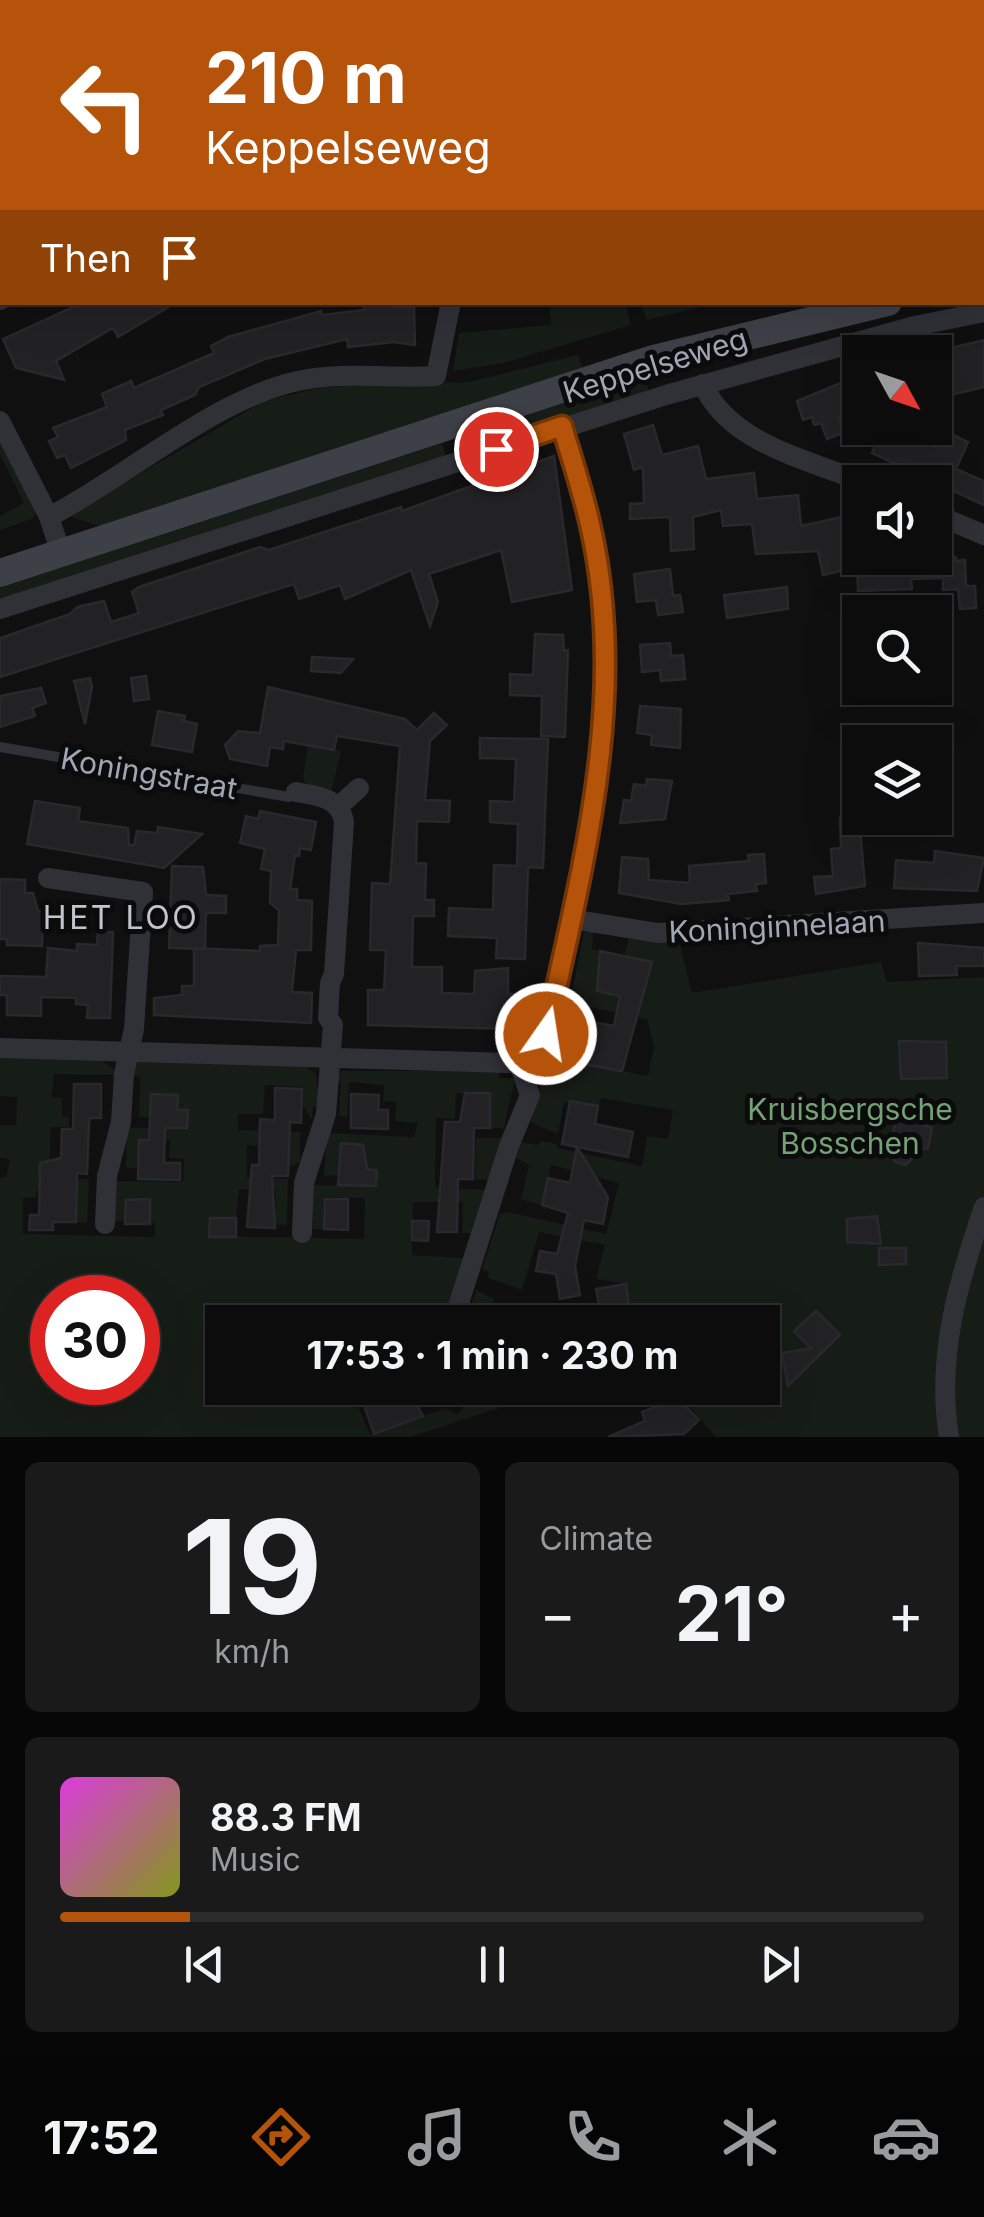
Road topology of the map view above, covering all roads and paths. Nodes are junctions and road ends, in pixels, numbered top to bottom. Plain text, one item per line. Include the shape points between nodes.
1 (450, 305) edge
2 (876, 305) edge
3 (984, 312) edge
4 (703, 384) junction
5 (0, 421) edge
6 (453, 426) junction
7 (562, 426) junction
8 (464, 460) junction
9 (842, 473) edge
10 (49, 518) junction
11 (952, 521) edge
12 (984, 535) edge
13 (60, 553) junction
14 (0, 573) edge
15 (0, 609) edge
16 (0, 747) edge
17 (359, 788) dead end
18 (296, 792) joint
19 (338, 807) junction
20 (48, 878) dead end
21 (984, 913) edge
22 (572, 919) junction
23 (0, 1048) edge
24 (129, 1051) junction
25 (332, 1058) junction
26 (518, 1061) junction
27 (984, 1207) edge
28 (105, 1224) dead end
29 (302, 1233) dead end
30 (458, 1305) edge
31 (949, 1437) edge

1 - 10 street via 436,376 323,377 273,388
2 - 6 main road, Keppelseweg via 654,359
3 - 4 street, Keppelseweg
4 - 7 street, Keppelseweg
4 - 9 street via 718,412 737,428
5 - 10 street
6 - 8 street
6 - 13 main road, Keppelseweg
7 - 8 street, Keppelseweg
7 - 22 street via 592,531 605,652 600,767
8 - 15 street, Keppelseweg
10 - 13 street
11 - 12 street
13 - 14 main road, Keppelseweg
16 - 18 lane, Koningstraat via 289,797
17 - 19 street
18 - 19 street via 328,798
19 - 25 street via 344,822 330,982
20 - 24 street via 143,892
21 - 22 street, Koninginnelaan via 658,934
22 - 26 street via 546,1034
23 - 24 street
24 - 25 street
24 - 28 street
25 - 26 street
25 - 29 street via 326,1114 304,1183
26 - 30 street via 530,1096
27 - 31 street via 949,1330

